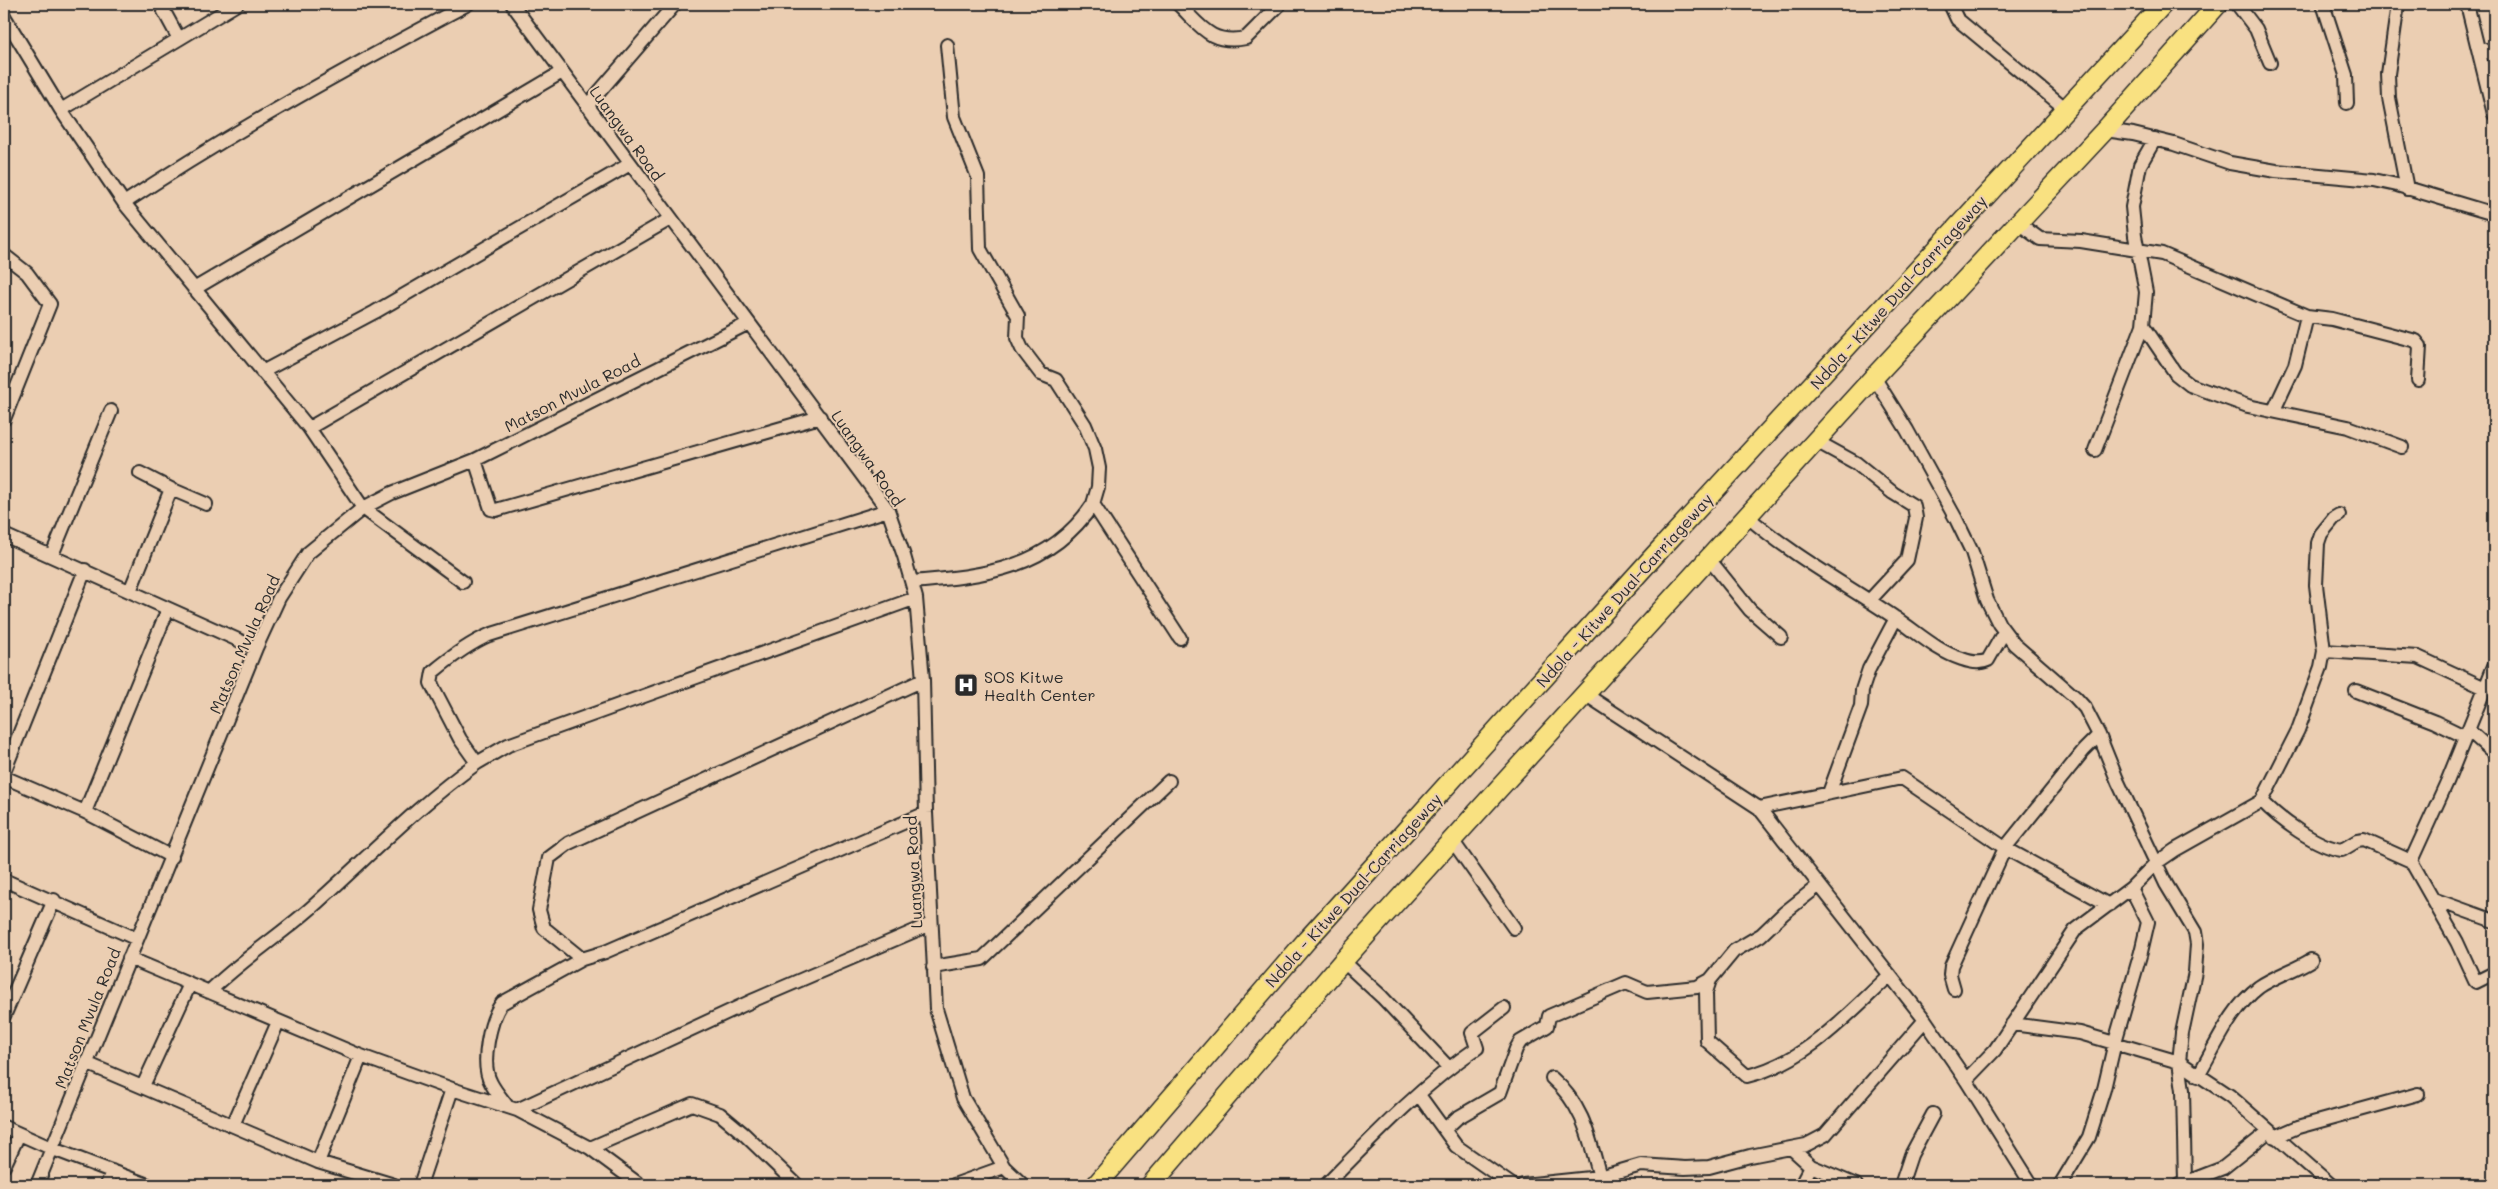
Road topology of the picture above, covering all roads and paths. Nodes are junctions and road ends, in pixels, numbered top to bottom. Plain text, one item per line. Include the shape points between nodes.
1 (160, 4) edge
2 (237, 4) edge
3 (468, 4) edge
4 (512, 4) edge
5 (675, 4) edge
6 (1178, 4) edge
7 (1280, 4) edge
8 (1950, 4) edge
9 (2163, 4) edge
10 (2218, 4) edge
11 (2237, 4) edge
12 (2323, 4) edge
13 (2398, 4) edge
14 (2467, 4) edge
15 (4, 16) edge
16 (179, 39) junction
17 (947, 45) dead end
18 (2478, 47) junction
19 (2494, 55) edge
20 (2270, 62) dead end
21 (562, 72) junction
22 (2347, 103) dead end
23 (587, 106) junction
24 (2066, 109) junction
25 (61, 110) junction
26 (2494, 114) edge
27 (2105, 130) junction
28 (2155, 139) junction
29 (630, 164) junction
30 (2407, 189) junction
31 (124, 203) junction
32 (2494, 214) edge
33 (670, 220) junction
34 (2018, 223) junction
35 (2138, 252) junction
36 (4, 255) edge
37 (194, 289) junction
38 (2307, 316) junction
39 (748, 323) junction
40 (2143, 325) junction
41 (262, 372) junction
42 (1874, 377) junction
43 (2418, 380) dead end
44 (2274, 410) junction
45 (111, 411) dead end
46 (820, 418) junction
47 (4, 419) edge
48 (309, 428) junction
49 (1816, 441) junction
50 (2402, 448) dead end
51 (2095, 450) dead end
52 (475, 460) junction
53 (140, 473) dead end
54 (172, 489) junction
55 (206, 504) dead end
56 (1093, 504) junction
57 (363, 508) junction
58 (888, 510) junction
59 (2339, 515) dead end
60 (1748, 517) junction
61 (4, 535) edge
62 (52, 555) junction
63 (1709, 560) junction
64 (85, 570) junction
65 (463, 582) dead end
66 (913, 582) junction
67 (130, 591) junction
68 (916, 598) junction
69 (1869, 601) junction
70 (168, 609) junction
71 (1896, 618) junction
72 (2004, 632) junction
73 (1781, 637) dead end
74 (1180, 638) dead end
75 (256, 648) junction
76 (2324, 650) junction
77 (2494, 666) edge
78 (923, 680) junction
79 (2485, 688) junction
80 (2356, 691) dead end
81 (1585, 694) junction
82 (2467, 734) junction
83 (2099, 735) junction
84 (2494, 753) edge
85 (477, 763) junction
86 (4, 772) edge
87 (4, 777) edge
88 (1168, 781) dead end
89 (1830, 793) junction
90 (2262, 801) junction
91 (1759, 808) junction
92 (85, 812) junction
93 (926, 813) junction
94 (1452, 840) junction
95 (2005, 848) junction
96 (172, 857) junction
97 (2411, 861) junction
98 (2156, 863) junction
99 (4, 880) edge
100 (1818, 886) junction
101 (2131, 888) junction
102 (2434, 899) junction
103 (54, 900) junction
104 (2108, 905) junction
105 (2494, 921) edge
106 (932, 924) junction
107 (1514, 928) dead end
108 (137, 939) junction
109 (129, 958) junction
110 (582, 959) junction
111 (2311, 960) dead end
112 (1343, 961) junction
113 (933, 967) junction
114 (2494, 974) edge
115 (1890, 975) junction
116 (1710, 980) junction
117 (190, 984) junction
118 (1954, 989) dead end
119 (209, 992) junction
120 (1504, 1008) dead end
121 (4, 1016) edge
122 (1925, 1020) junction
123 (278, 1022) junction
124 (2012, 1024) junction
125 (2115, 1042) junction
126 (362, 1056) junction
127 (2179, 1062) junction
128 (86, 1064) junction
129 (1448, 1068) junction
130 (2198, 1076) junction
131 (1552, 1078) dead end
132 (1966, 1080) junction
133 (143, 1086) junction
134 (452, 1090) junction
135 (2418, 1094) dead end
136 (1419, 1095) junction
137 (512, 1108) junction
138 (1933, 1114) dead end
139 (233, 1125) junction
140 (4, 1127) edge
141 (1445, 1129) junction
142 (19, 1134) junction
143 (2272, 1134) junction
144 (590, 1148) junction
145 (1791, 1148) junction
146 (53, 1149) junction
147 (318, 1162) junction
148 (4, 1166) edge
149 (1811, 1166) junction
150 (1004, 1167) junction
151 (112, 1171) junction
152 (1600, 1177) junction
153 (2181, 1184) edge
154 (37, 1185) edge
155 (107, 1185) edge
156 (148, 1185) edge
157 (394, 1185) edge
158 (420, 1185) edge
159 (640, 1185) edge
160 (797, 1185) edge
161 (954, 1185) edge
162 (1023, 1185) edge
163 (1096, 1185) edge
164 (1151, 1185) edge
165 (1326, 1185) edge
166 (1512, 1185) edge
167 (1523, 1185) edge
168 (1801, 1185) edge
169 (1856, 1185) edge
170 (1902, 1185) edge
171 (2032, 1185) edge
172 (2060, 1185) edge
173 (2331, 1185) edge

1 - 16 street
2 - 16 street
3 - 31 street via 197,155
4 - 21 street, Luangwa Road
5 - 23 street
6 - 7 street via 1208,35 1238,40 1246,38
8 - 24 street via 1956,19
9 - 24 highway, Ndola - Kitwe Dual-Carriageway
10 - 27 highway
11 - 20 street via 2256,29
12 - 22 street via 2346,75
13 - 30 street via 2388,74 2389,98
14 - 18 street
15 - 25 street
16 - 25 street
17 - 56 street via 954,116 978,177 980,249 1018,316 1017,338 1022,349 1041,374 1056,380 1085,424 1099,468
18 - 19 street
18 - 26 street
21 - 23 street, Luangwa Road
21 - 37 street
23 - 29 street, Luangwa Road
24 - 163 highway, Ndola - Kitwe Dual-Carriageway via 1654,556 1307,940
25 - 31 street
27 - 28 street
27 - 34 highway
28 - 30 street via 2230,163 2276,172 2374,180
28 - 35 street via 2140,165 2135,185 2132,207
29 - 33 street, Luangwa Road
29 - 41 street via 375,312
30 - 32 street
31 - 37 street
33 - 39 street, Luangwa Road
33 - 48 street
34 - 35 street via 2036,238 2080,241
34 - 42 highway
35 - 38 street via 2162,254
35 - 40 street via 2146,292
36 - 47 street via 27,274 50,304
37 - 41 street
38 - 43 street via 2342,321 2416,340 2420,346
38 - 44 street via 2295,365
39 - 46 street, Luangwa Road
39 - 52 street, Matson Mvula Road
40 - 44 street via 2176,374 2190,385 2248,406
40 - 51 street
41 - 48 street
42 - 49 highway
42 - 72 street via 1956,519 1972,552 1986,600
44 - 50 street via 2348,427
45 - 62 street
46 - 52 street via 496,510 492,509
46 - 58 street, Luangwa Road
48 - 57 street
49 - 60 highway
49 - 69 street via 1856,463 1914,506 1916,518 1907,560
52 - 57 street, Matson Mvula Road
53 - 54 street
54 - 55 street
54 - 67 street
56 - 66 street via 1066,537 1022,564 965,578
56 - 74 street
57 - 65 street
57 - 75 street, Matson Mvula Road via 308,553 279,598
58 - 66 street, Luangwa Road
58 - 85 street via 524,622 468,644 432,672 431,683 460,739
59 - 76 street via 2329,523 2318,543 2316,585
60 - 63 highway
60 - 69 street via 1785,547
61 - 62 street
62 - 64 street
63 - 73 street via 1750,610
63 - 81 highway
64 - 67 street
64 - 86 street
66 - 68 street, Luangwa Road
67 - 70 street
68 - 78 street, Luangwa Road
68 - 85 street via 508,744
69 - 71 street
70 - 75 street
70 - 92 street
71 - 72 street via 1928,642 1961,659 1984,663 1992,656
71 - 89 street via 1869,670 1861,706
72 - 83 street via 2075,697 2085,708
75 - 96 street, Matson Mvula Road
76 - 79 street via 2418,657
76 - 90 street via 2298,730
77 - 79 street
78 - 93 street, Luangwa Road
78 - 110 street via 557,850 549,858 540,910 544,928
79 - 82 street
80 - 82 street
81 - 91 street
81 - 94 highway
82 - 84 street
82 - 97 street
83 - 95 street
83 - 98 street
85 - 119 street via 446,785 298,919 224,976
87 - 92 street
88 - 113 street via 982,959
89 - 91 street
89 - 95 street via 1902,778
90 - 97 street via 2274,814 2325,845 2342,850 2364,840
90 - 98 street
91 - 100 street
92 - 96 street
93 - 106 street, Luangwa Road
93 - 110 street via 605,952
94 - 107 street
94 - 112 highway
95 - 104 street
95 - 118 street via 1951,966
96 - 108 street, Matson Mvula Road
97 - 102 street
98 - 101 street
98 - 127 street via 2192,925 2197,944
99 - 103 street
100 - 115 street
100 - 116 street via 1761,935 1734,951
101 - 104 street
101 - 125 street via 2148,922
102 - 105 street
102 - 114 street via 2475,981
103 - 108 street
103 - 121 street
104 - 124 street via 2069,937
106 - 113 street, Luangwa Road
106 - 137 street
108 - 109 street, Matson Mvula Road
109 - 117 street
109 - 128 street, Matson Mvula Road
110 - 137 street via 502,1003 495,1012 487,1050 490,1082
111 - 130 street via 2261,986 2243,1001
112 - 129 street via 1382,997
112 - 164 highway
113 - 150 street, Luangwa Road via 936,1009 956,1080 972,1115
115 - 116 street via 1824,1035 1788,1062 1747,1076 1707,1041 1706,992
115 - 122 street
116 - 141 street via 1697,987 1659,992 1647,992 1626,983 1549,1016 1547,1026 1520,1042 1500,1094 1457,1118
117 - 119 street
117 - 133 street
119 - 123 street
120 - 129 street via 1472,1034 1477,1048
122 - 132 street
122 - 145 street via 1825,1135 1806,1145
123 - 126 street
123 - 139 street
124 - 125 street via 2065,1030
124 - 132 street via 1995,1050
125 - 127 street
125 - 172 street via 2089,1137
126 - 134 street
126 - 147 street
127 - 130 street
127 - 153 street via 2183,1090
128 - 133 street
128 - 146 street, Matson Mvula Road
129 - 136 street
130 - 143 street via 2230,1096
131 - 152 street via 1568,1092 1586,1126
132 - 171 street
133 - 139 street
134 - 137 street
134 - 158 street
135 - 143 street
136 - 141 street
136 - 165 street
137 - 144 street
138 - 170 street via 1911,1155
139 - 147 street
140 - 142 street
141 - 166 street via 1456,1146
142 - 146 street
142 - 148 street
143 - 153 street via 2223,1168
143 - 173 street
144 - 159 street
144 - 160 street via 692,1104 720,1114
145 - 149 street
145 - 152 street via 1709,1167 1641,1165
146 - 151 street
146 - 154 street, Matson Mvula Road
147 - 157 street
149 - 168 street
149 - 169 street
150 - 161 street
150 - 162 street, Luangwa Road
151 - 155 street
151 - 156 street
152 - 167 street

